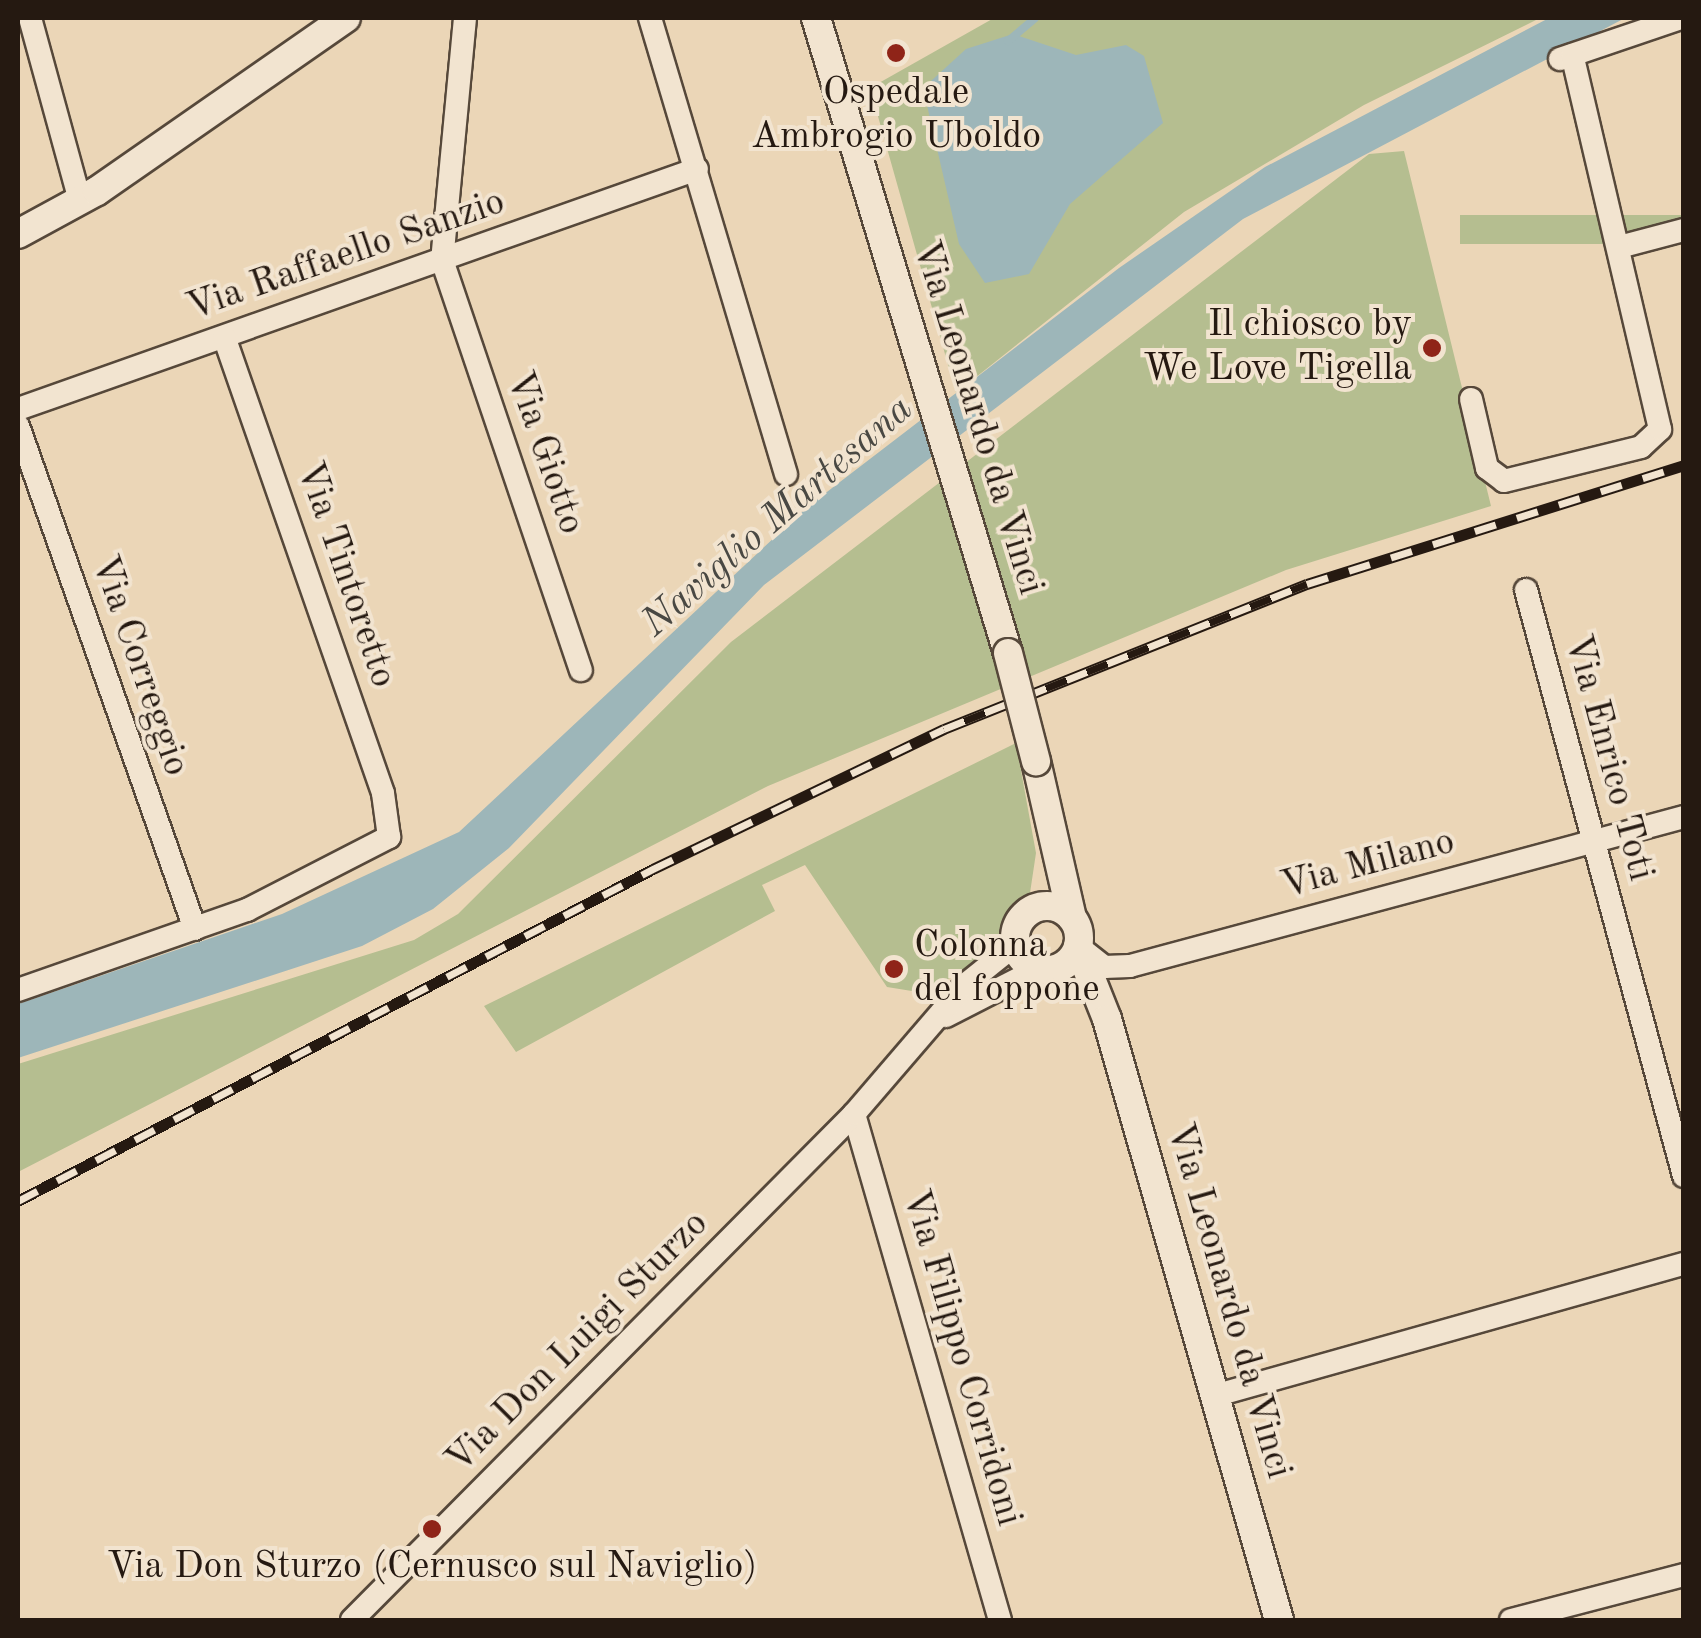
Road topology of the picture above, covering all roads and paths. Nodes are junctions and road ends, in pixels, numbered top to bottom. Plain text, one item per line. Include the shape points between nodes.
1 (30, 18) edge
2 (346, 18) edge
3 (465, 18) edge
4 (650, 18) edge
5 (816, 18) edge
6 (1681, 18) edge
7 (697, 170) junction
8 (80, 201) junction
9 (1684, 230) edge
10 (18, 234) edge
11 (1619, 246) junction
12 (442, 260) junction
13 (224, 336) junction
14 (1471, 399) dead end
15 (18, 409) edge
16 (18, 426) edge
17 (786, 474) dead end
18 (1526, 590) dead end
19 (581, 670) dead end
20 (1684, 817) edge
21 (1594, 839) junction
22 (1049, 844) junction
23 (1028, 913) junction
24 (1072, 918) junction
25 (195, 929) junction
26 (1016, 944) junction
27 (1078, 946) junction
28 (1041, 969) junction
29 (18, 990) edge
30 (1100, 1004) junction
31 (929, 1024) junction
32 (1674, 1097) edge
33 (854, 1114) junction
34 (1684, 1176) edge
35 (1684, 1264) edge
36 (1216, 1395) junction
37 (1684, 1575) edge
38 (352, 1620) edge
39 (1000, 1620) edge
40 (1279, 1620) edge
41 (1512, 1620) edge

1 - 8 street
2 - 8 street
3 - 12 street
4 - 7 street
5 - 22 street, Via Leonardo da Vinci, bridge via 970,518 1036,760
6 - 11 street via 1566,57
7 - 12 street, Via Raffaello Sanzio
7 - 17 street
8 - 10 street
9 - 11 street
11 - 14 street via 1661,410 1658,435 1504,481 1487,468
12 - 13 street, Via Raffaello Sanzio
12 - 19 street, Via Giotto
13 - 15 street, Via Raffaello Sanzio
13 - 25 street, Via Tintoretto via 384,794 388,837
16 - 25 street, Via Correggio
18 - 21 street, Via Enrico Toti
20 - 21 street, Via Milano
21 - 27 street, Via Milano via 1130,966 1104,967
21 - 32 street, Via Enrico Toti
22 - 23 street, Via Leonardo da Vinci
22 - 24 street, Via Leonardo da Vinci
23 - 24 street via 1051,907
23 - 26 street
24 - 27 street
25 - 29 street
26 - 28 street
26 - 31 street, Via Don Luigi Sturzo
27 - 28 street via 1065,965
27 - 30 street, Via Leonardo da Vinci
28 - 30 street
28 - 31 street
30 - 36 street, Via Leonardo da Vinci
31 - 33 street, Via Don Luigi Sturzo
32 - 34 street, Via Enrico Toti
33 - 38 street, Via Don Luigi Sturzo
33 - 39 street, Via Filippo Corridoni
35 - 36 street
36 - 40 street, Via Leonardo da Vinci
37 - 41 street

